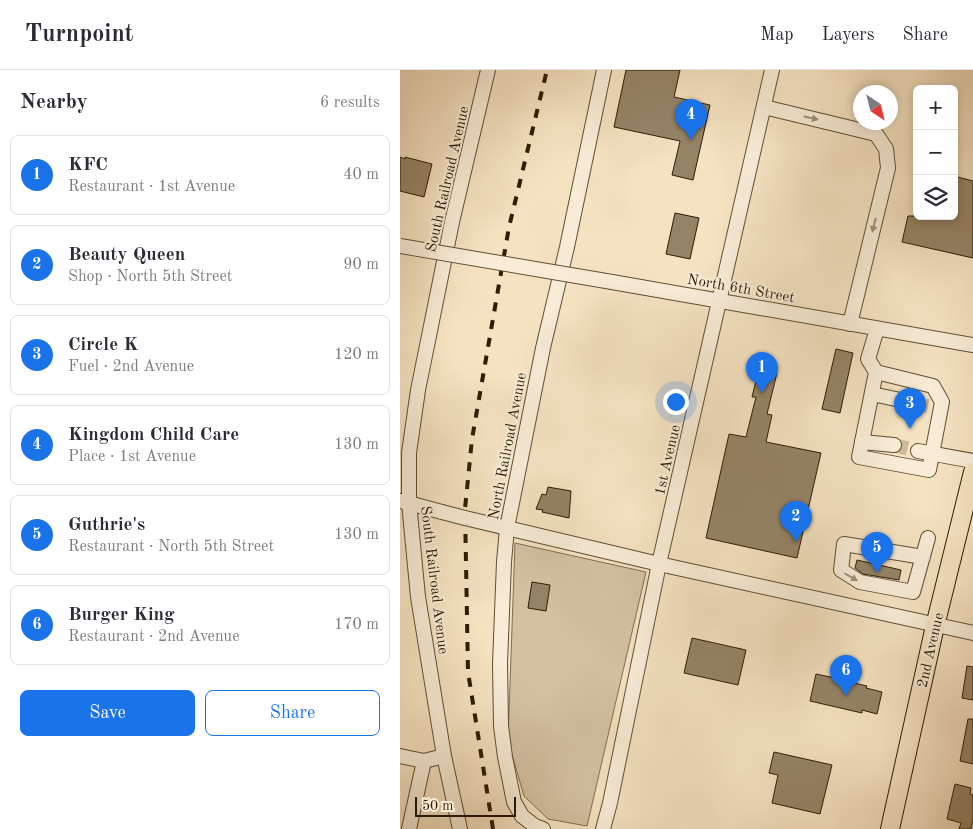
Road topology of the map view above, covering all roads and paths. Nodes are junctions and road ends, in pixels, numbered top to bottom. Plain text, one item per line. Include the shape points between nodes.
1 (488, 70) edge
2 (604, 70) edge
3 (772, 70) edge
4 (764, 107) junction
5 (400, 246) edge
6 (720, 301) junction
7 (850, 324) junction
8 (877, 328) junction
9 (973, 345) edge
10 (876, 372) junction
11 (872, 394) junction
12 (905, 401) tunnel mouth
13 (862, 442) junction
14 (894, 445) tunnel mouth
15 (925, 452) junction
16 (973, 461) edge
17 (973, 472) edge
18 (404, 502) edge
19 (502, 527) junction
20 (928, 538) dead end
21 (922, 557) junction
22 (659, 564) junction
23 (935, 626) junction
24 (973, 634) edge
25 (400, 756) edge
26 (444, 756) junction
27 (424, 761) junction
28 (539, 828) edge
29 (409, 829) edge
30 (460, 829) edge
31 (603, 829) edge
32 (890, 829) edge

1 - 18 street, South Railroad Avenue via 452,222 418,390
2 - 19 street, North Railroad Avenue
3 - 4 street, 1st Avenue
4 - 6 street, 1st Avenue
4 -> 7 street via 876,134 886,148 888,168
5 - 6 street, North 6th Street, bridge
6 - 7 street, North 6th Street
6 - 22 street, 1st Avenue
7 - 8 street, North 6th Street
8 - 9 street, North 6th Street
8 - 10 street via 868,358
10 - 11 street
10 - 15 street via 933,386 942,402 935,407
11 - 12 street
11 - 13 street
13 - 14 street
13 - 15 street via 859,457 929,470
15 - 16 street
17 - 23 main road, 2nd Avenue
18 - 19 street, bridge
18 - 26 street, South Railroad Avenue
19 - 22 street
19 - 28 street, North Railroad Avenue via 501,726 514,802 522,816
20 - 21 street
21 -> 21 street via 844,544 841,570 860,582 913,592
22 - 23 street
22 - 31 street, 1st Avenue
23 - 24 street
23 - 32 main road, 2nd Avenue
25 - 27 street
26 - 27 street
26 - 30 street, South Railroad Avenue
27 - 29 street

